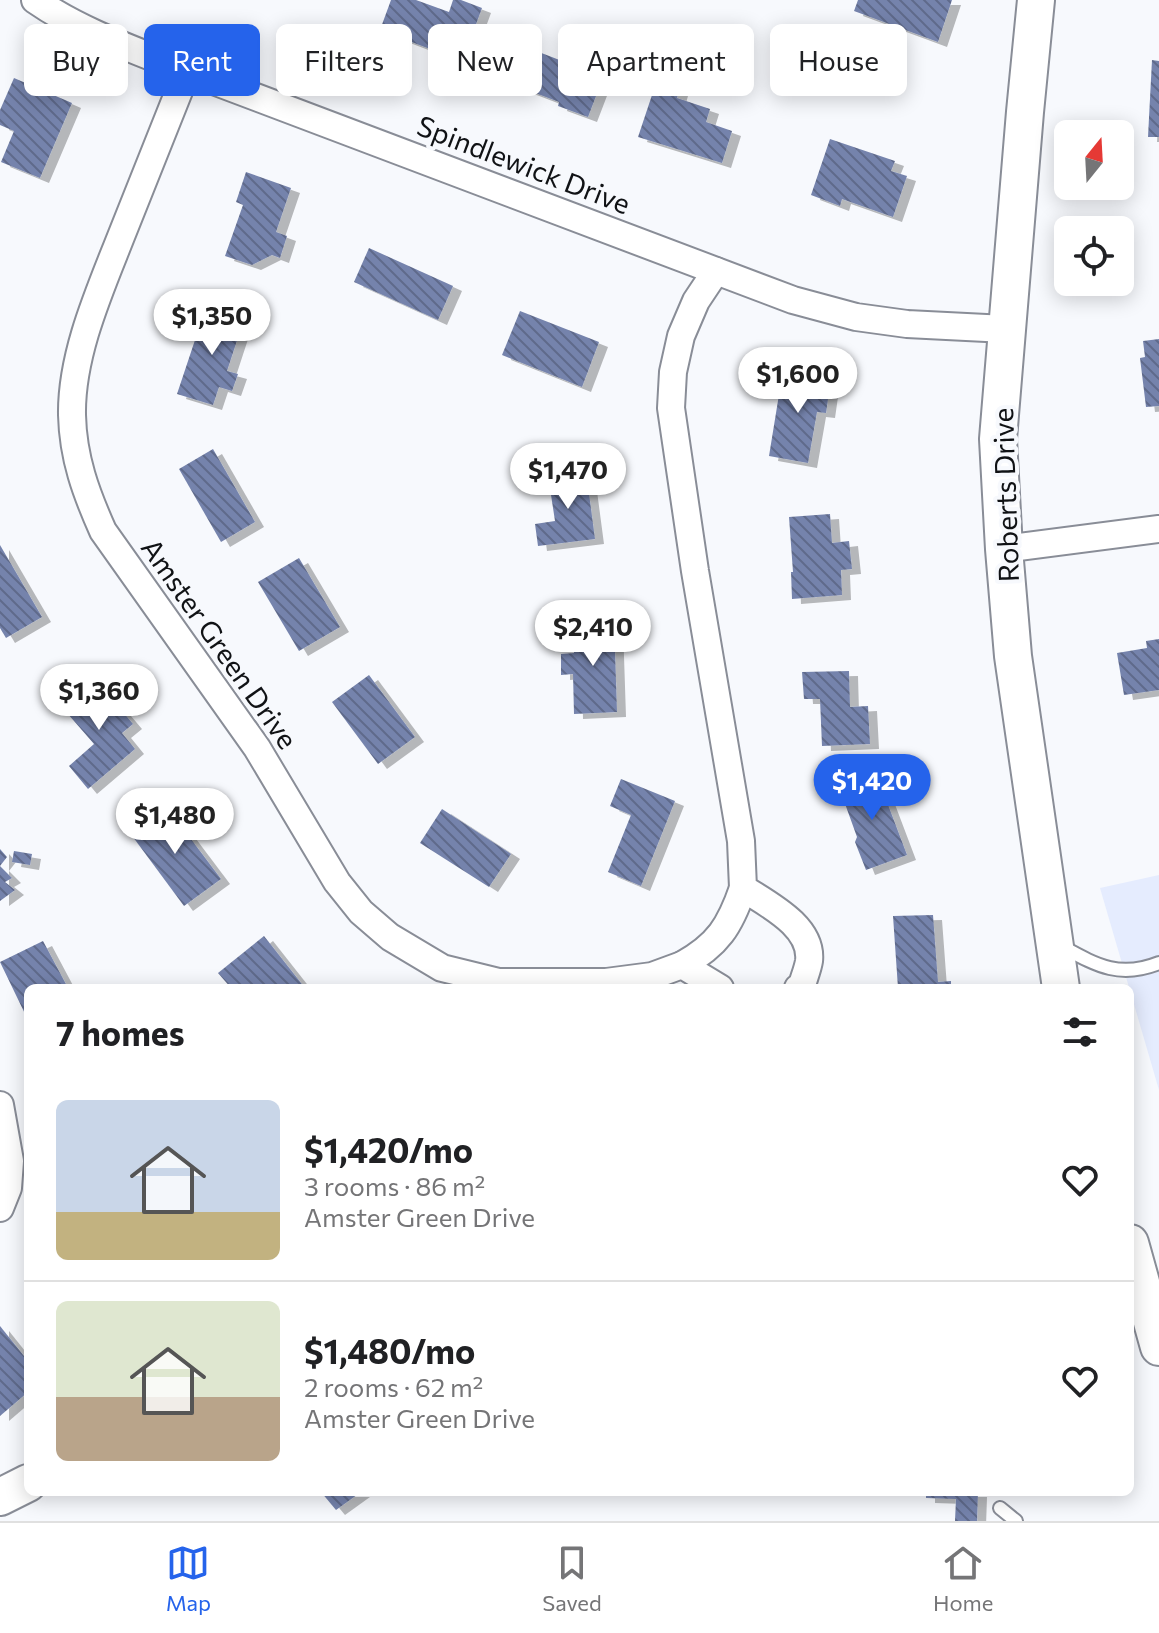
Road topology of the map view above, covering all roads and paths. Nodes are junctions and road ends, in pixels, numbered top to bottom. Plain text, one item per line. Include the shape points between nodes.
1 (35, 0) edge
2 (1036, 0) edge
3 (144, 53) edge
4 (177, 96) edge
5 (253, 96) edge
6 (716, 271) junction
7 (1006, 329) junction
8 (1159, 529) edge
9 (1004, 549) junction
10 (743, 888) junction
11 (1055, 942) junction
12 (1159, 963) edge
13 (682, 965) junction
14 (713, 984) edge
15 (802, 984) edge
16 (1060, 984) edge
17 (0, 1105) edge
18 (0, 1208) edge
19 (1134, 1257) edge
20 (1145, 1294) edge
21 (1159, 1347) edge
22 (24, 1485) edge
23 (0, 1497) edge
24 (1000, 1508) dead end
25 (1016, 1521) edge

1 - 3 street, Spindlewick Drive
2 - 7 street, Roberts Drive
4 - 13 street, Amster Green Drive via 99,293 75,371 76,453 103,531 257,748 337,882 390,937 442,968 499,982 606,982 652,976
5 - 6 street, Spindlewick Drive
6 - 7 street, Spindlewick Drive via 856,317
6 - 10 street, Amster Green Drive via 681,336 671,408 741,841
7 - 9 street, Roberts Drive via 998,439
8 - 9 street
9 - 11 street, Roberts Drive via 1013,656
10 - 13 street, Amster Green Drive via 721,935
10 - 15 street via 794,923 804,936 810,959
11 - 12 lane via 1119,972
11 - 16 street, Roberts Drive
13 - 14 street
17 - 18 street via 10,1161
19 - 20 street
20 - 21 street
22 - 23 street
24 - 25 lane

